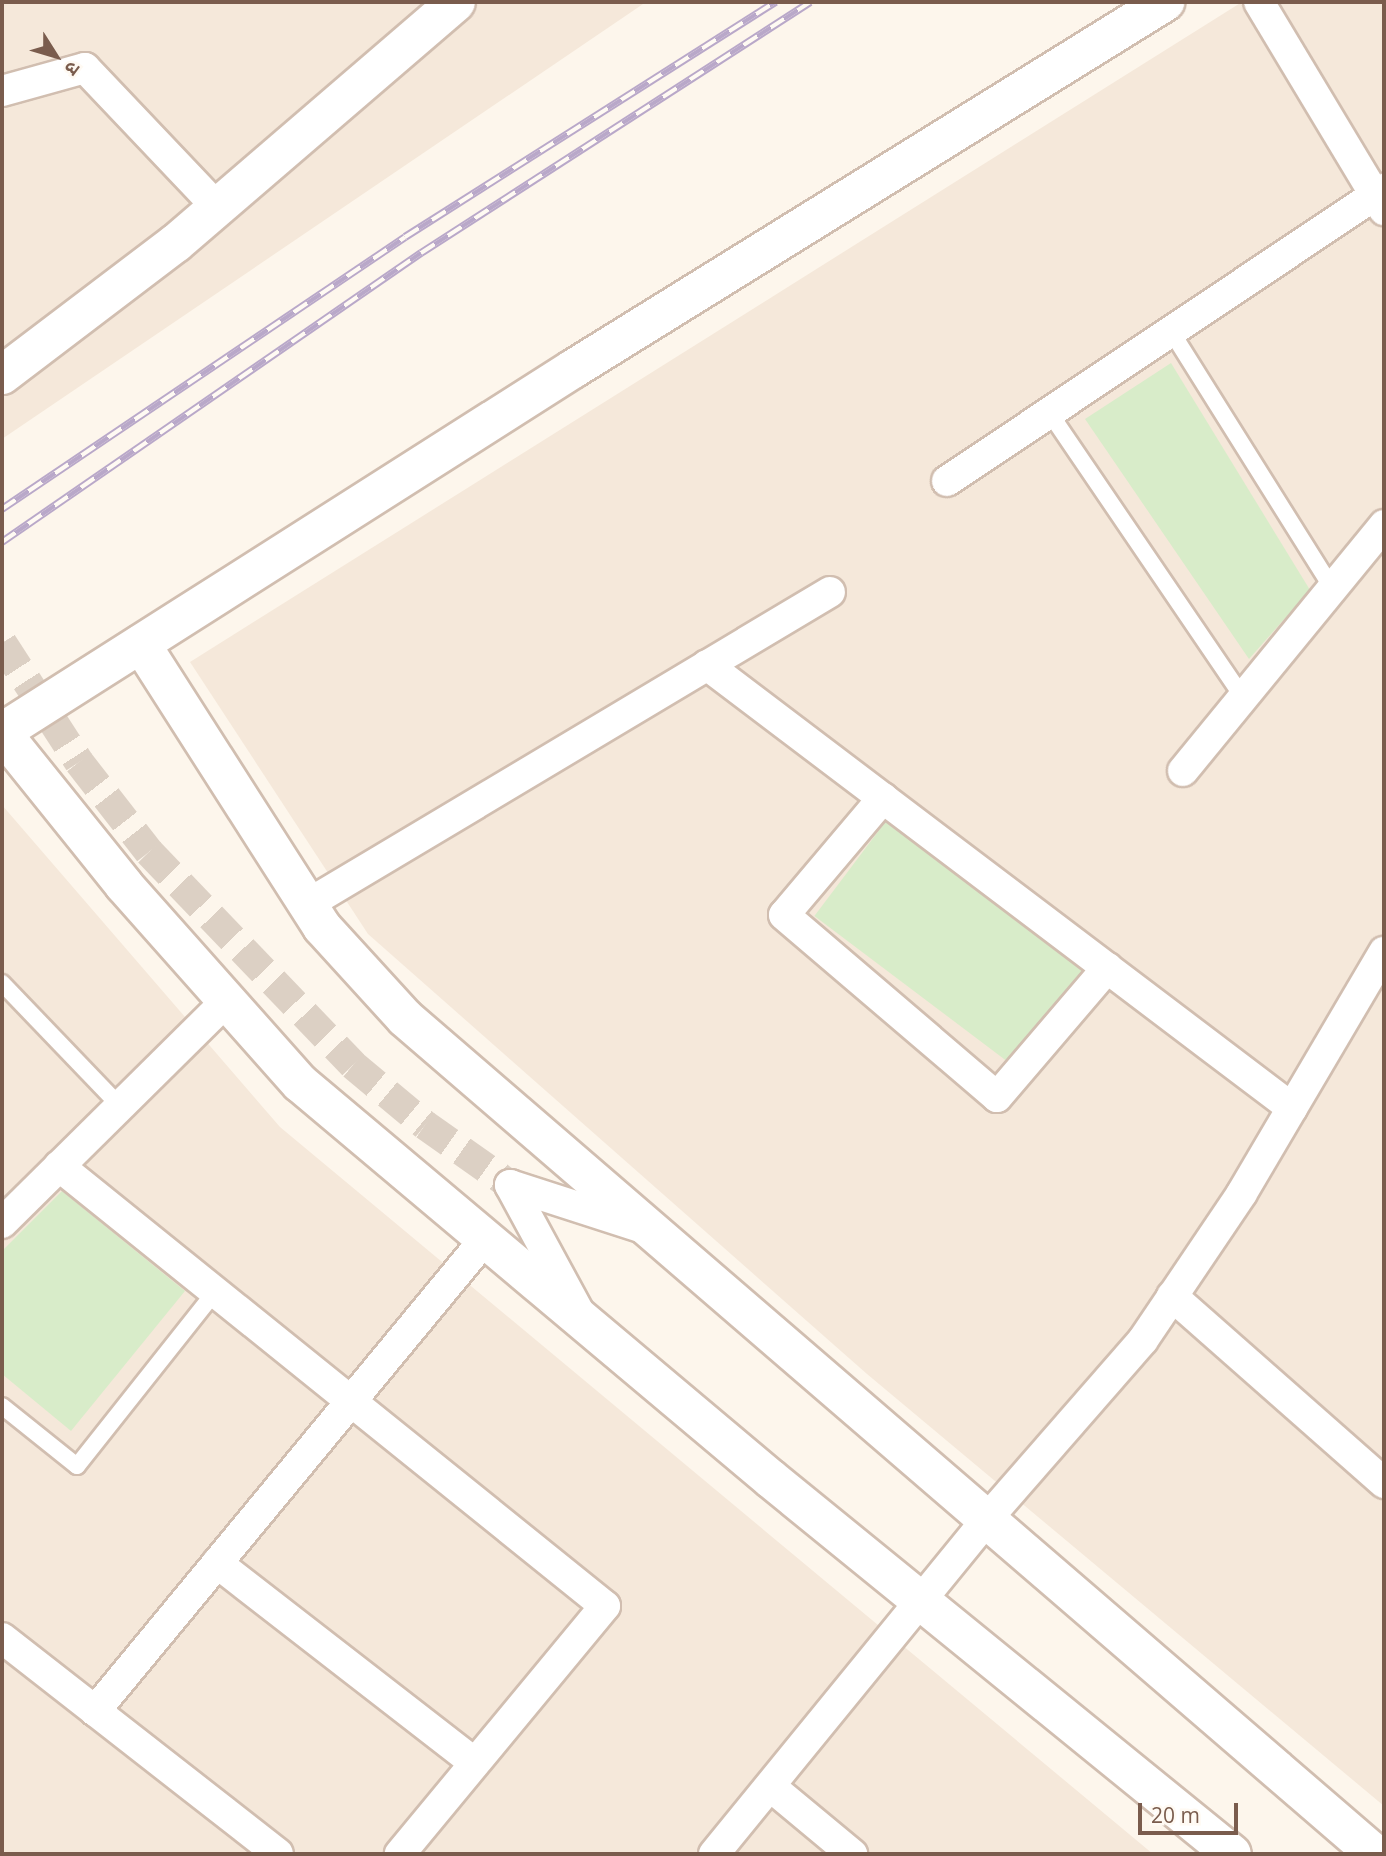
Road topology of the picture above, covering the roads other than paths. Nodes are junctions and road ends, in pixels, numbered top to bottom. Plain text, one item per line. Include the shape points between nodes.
1 (456, 2) edge
2 (1165, 2) edge
3 (1259, 2) edge
4 (2, 91) edge
5 (1381, 198) edge
6 (217, 207) junction
7 (1171, 331) junction
8 (2, 375) edge
9 (1049, 412) junction
10 (947, 481) dead end
11 (1384, 525) edge
12 (1332, 588) junction
13 (830, 592) dead end
14 (141, 644) junction
15 (708, 665) junction
16 (1243, 697) junction
17 (2, 733) edge
18 (1183, 771) dead end
19 (883, 798) junction
20 (308, 904) junction
21 (1384, 952) edge
22 (1107, 968) junction
23 (2, 983) edge
24 (227, 1000) junction
25 (120, 1106) junction
26 (1292, 1108) junction
27 (59, 1166) junction
28 (4, 1216) edge
29 (651, 1231) junction
30 (485, 1239) junction
31 (215, 1292) junction
32 (1172, 1296) junction
33 (585, 1323) junction
34 (351, 1402) junction
35 (2, 1406) edge
36 (1384, 1483) edge
37 (986, 1520) junction
38 (217, 1563) junction
39 (920, 1601) junction
40 (2, 1638) edge
41 (95, 1711) junction
42 (475, 1763) junction
43 (770, 1786) junction
44 (278, 1854) edge
45 (400, 1854) edge
46 (714, 1854) edge
47 (852, 1854) edge
48 (1232, 1854) edge
49 (1375, 1854) edge

1 - 6 street
2 - 14 street
3 - 5 street
4 - 6 street via 85,68
5 - 7 street
6 - 8 street
7 - 9 street
7 - 12 lane
9 - 10 street
9 - 16 lane
11 - 12 street
12 - 16 street
13 - 15 street
14 - 17 street
14 - 20 street
15 - 19 street
15 - 20 street
16 - 18 street
17 - 24 street via 124,885
19 - 22 street
19 - 22 street via 784,915 998,1097
20 - 29 street via 322,927 405,1018
21 - 26 street
22 - 26 street
23 - 25 lane
24 - 25 street
24 - 30 street via 300,1083
25 - 27 street
26 - 32 street via 1242,1193
27 - 28 street
27 - 31 street
29 - 33 street via 510,1185
29 - 37 street
30 - 33 street
30 - 34 street
31 - 34 street
31 - 35 lane via 77,1466
32 - 36 street
32 - 37 street via 1143,1340
33 - 39 street
34 - 38 street
34 - 42 street via 605,1606
37 - 39 street
37 - 49 street
38 - 41 street
38 - 42 street
39 - 43 street
39 - 48 street
40 - 41 street
41 - 44 street
42 - 45 street
43 - 46 street
43 - 47 street

